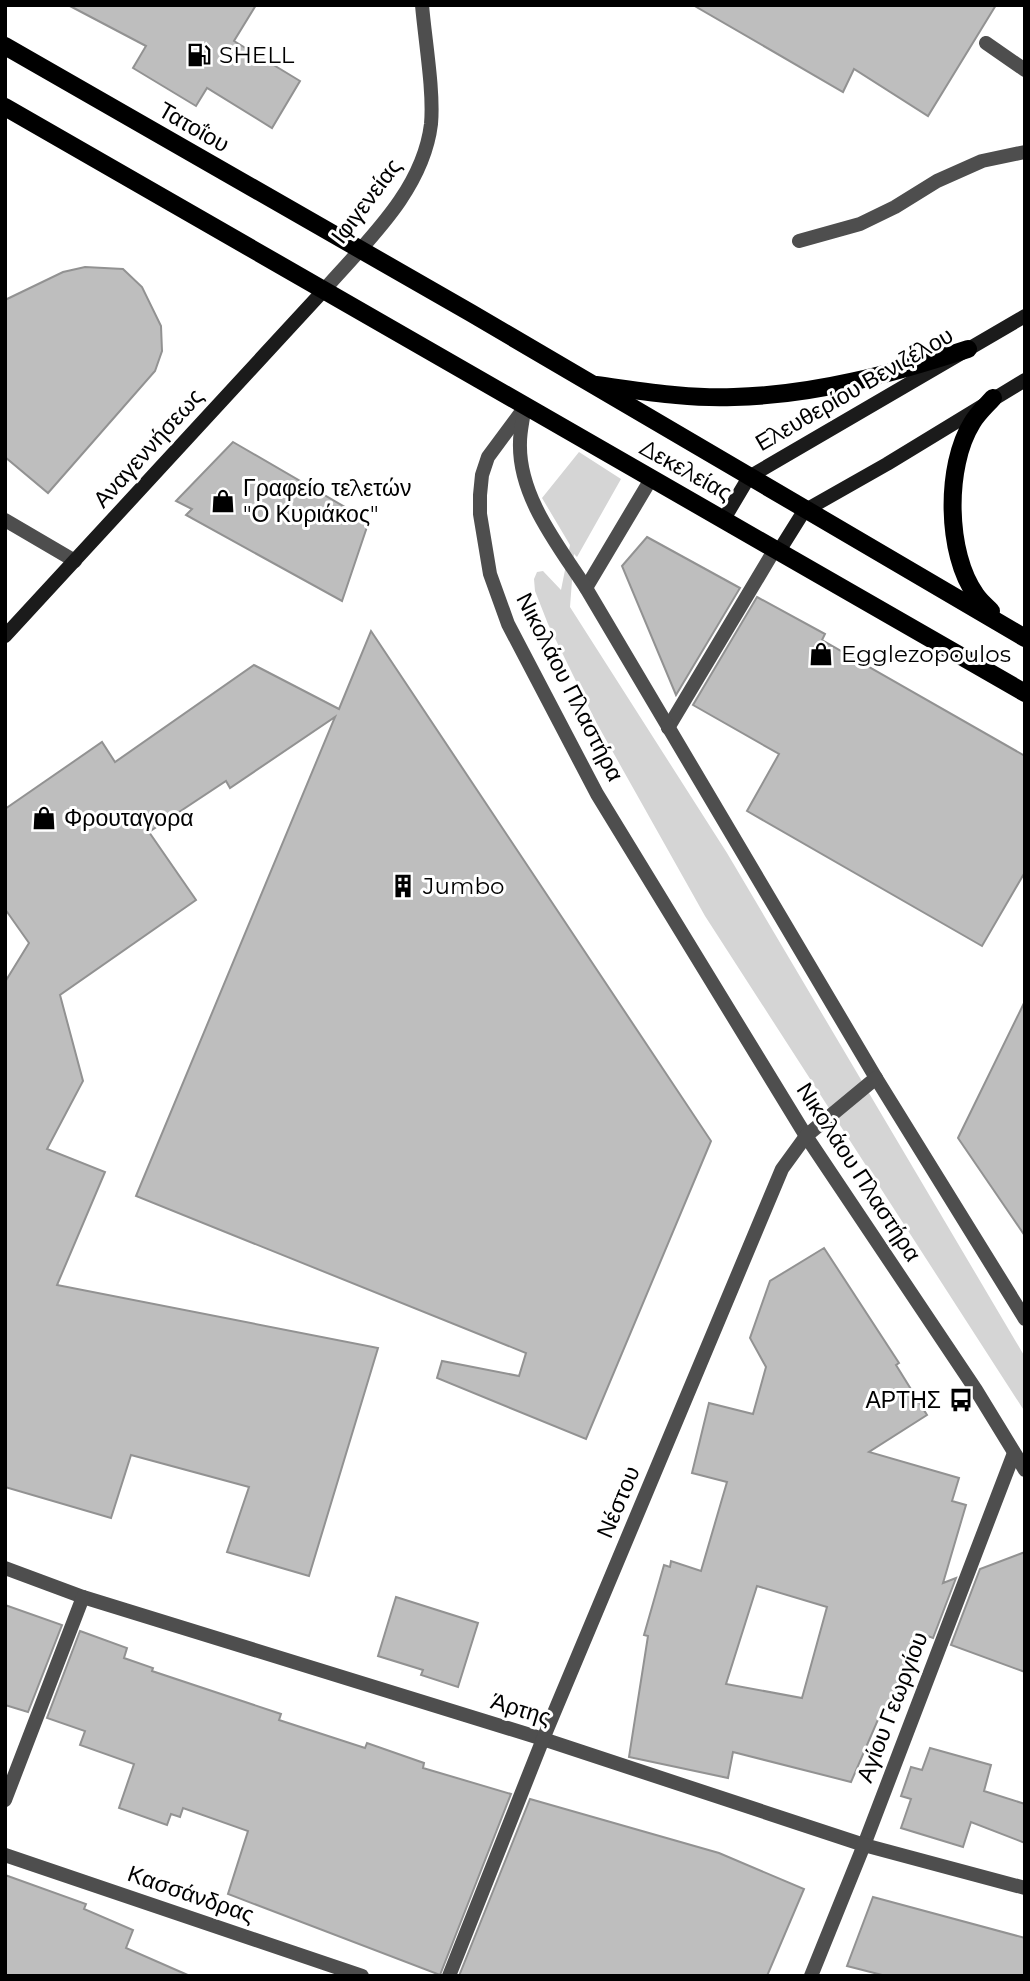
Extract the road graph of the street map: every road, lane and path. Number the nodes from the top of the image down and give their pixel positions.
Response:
1 (422, 5) edge
2 (986, 43) dead end
3 (5, 46) edge
4 (1025, 70) edge
5 (5, 107) edge
6 (1025, 152) edge
7 (799, 241) dead end
8 (359, 250) junction
9 (324, 290) junction
10 (1025, 316) edge
11 (968, 349) junction
12 (1025, 380) edge
13 (589, 384) junction
14 (993, 398) junction
15 (525, 407) junction
16 (749, 477) junction
17 (651, 479) junction
18 (804, 510) junction
19 (724, 519) junction
20 (5, 520) edge
21 (777, 550) junction
22 (75, 561) junction
23 (586, 588) junction
24 (1005, 626) junction
25 (5, 636) edge
26 (1025, 638) edge
27 (1025, 693) edge
28 (668, 727) junction
29 (876, 1078) junction
30 (806, 1136) junction
31 (1025, 1320) edge
32 (1014, 1452) junction
33 (1025, 1469) edge
34 (5, 1568) edge
35 (83, 1597) junction
36 (543, 1739) junction
37 (5, 1800) edge
38 (864, 1845) junction
39 (5, 1855) edge
40 (1025, 1888) edge
41 (362, 1976) edge
42 (449, 1976) edge
43 (811, 1976) edge

1 - 8 street, Ιφιγενείας
2 - 4 street
3 - 8 main road, Τατοΐου
5 - 9 main road
6 - 7 street
8 - 9 street, Ιφιγενείας
8 - 13 main road, Δεκελείας
9 - 15 main road, Δεκελείας
9 - 22 main road, Αναγεννήσεως
10 - 11 main road, Ελευθερίου Βενιζέλου
11 - 13 main road
11 - 16 main road, Ελευθερίου Βενιζέλου
12 - 14 main road
13 - 16 main road, Δεκελείας
14 - 18 main road
14 - 24 main road
15 - 17 main road, Δεκελείας
15 - 23 street
15 - 30 street, Νικολάου Πλαστήρα
16 - 18 main road, Δεκελείας
16 - 19 main road, Ελευθερίου Βενιζέλου
17 - 19 main road, Δεκελείας
17 - 23 street
18 - 21 main road
18 - 24 main road, Δεκελείας
19 - 21 main road, Δεκελείας
20 - 22 street
21 - 27 main road, Δεκελείας
21 - 28 street
22 - 25 main road, Αναγεννήσεως
23 - 28 street
24 - 26 main road, Δεκελείας
28 - 29 street
29 - 30 street, Νέστου
29 - 31 street
30 - 32 street, Νικολάου Πλαστήρα
30 - 36 street, Νέστου
32 - 33 street, Νικολάου Πλαστήρα
32 - 38 street, Αγίου Γεωργίου
34 - 35 street, Άρτης
35 - 36 street, Άρτης
35 - 37 street
36 - 38 street, Άρτης
36 - 42 street, Νέστου
38 - 40 street, Άρτης
38 - 43 street, Αγίου Γεωργίου
39 - 41 street, Κασσάνδρας

